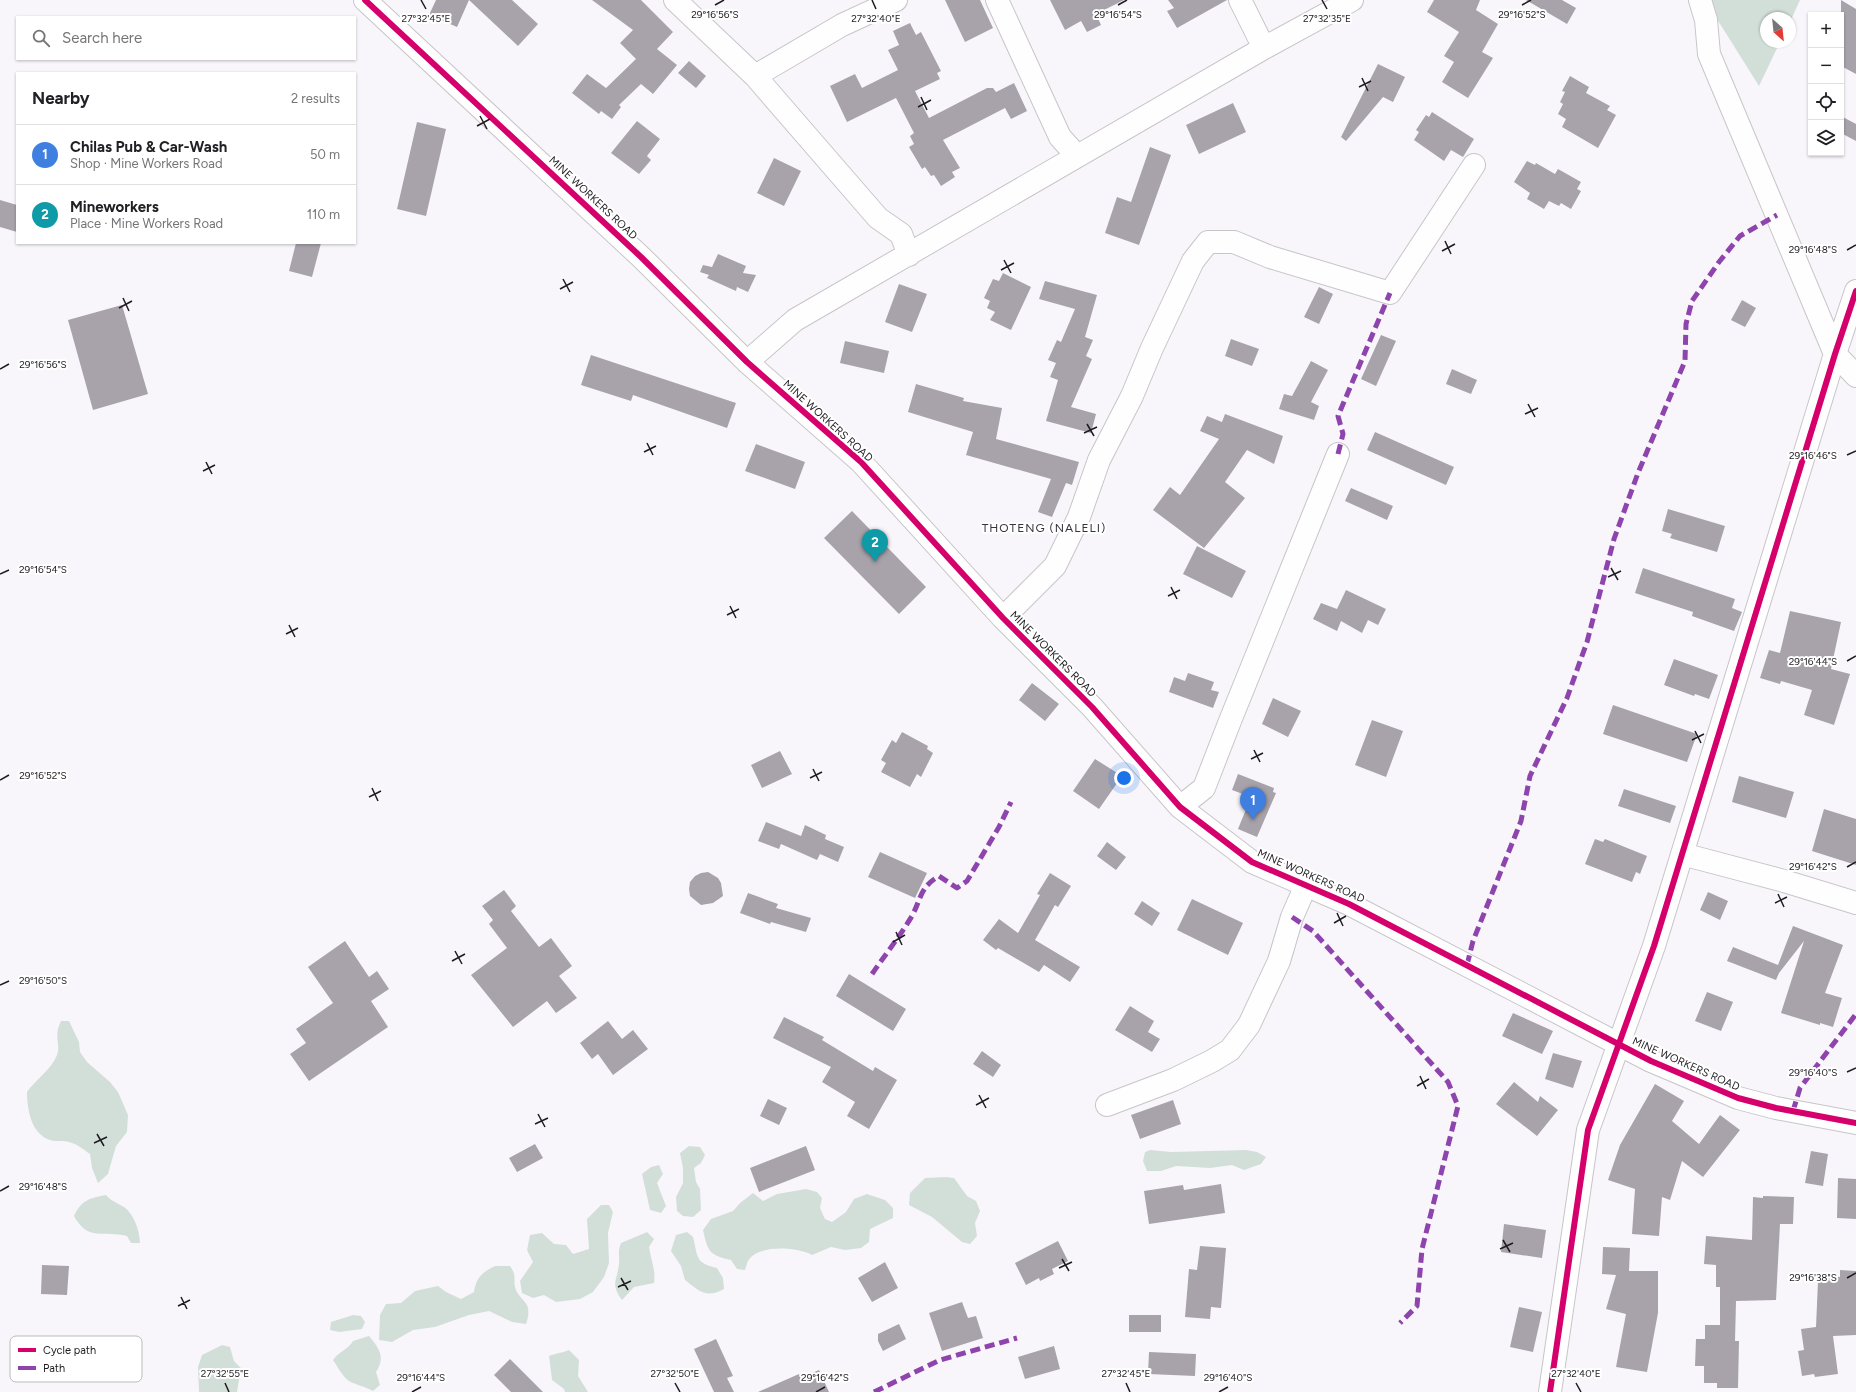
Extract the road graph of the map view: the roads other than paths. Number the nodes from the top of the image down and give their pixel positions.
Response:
1 (365, 0) edge
2 (675, 0) edge
3 (896, 0) edge
4 (997, 0) edge
5 (1240, 0) edge
6 (1352, 0) edge
7 (1700, 0) edge
8 (1264, 48) junction
9 (755, 76) junction
10 (1077, 156) junction
11 (1474, 165) dead end
12 (909, 255) junction
13 (1856, 291) edge
14 (1835, 354) junction
15 (747, 362) junction
16 (1856, 376) edge
17 (1338, 454) dead end
18 (1002, 618) junction
19 (1180, 807) junction
20 (1682, 854) junction
21 (1306, 885) junction
22 (1856, 903) edge
23 (1620, 1045) junction
24 (1107, 1104) dead end
25 (1856, 1123) edge
26 (1550, 1392) edge

1 - 15 street, MINE WORKERS ROAD
2 - 9 street
3 - 9 street
4 - 10 street
5 - 8 street
6 - 8 street
7 - 14 street
8 - 10 street
9 - 12 street
10 - 12 street
11 - 18 street
12 - 15 street
13 - 14 street
14 - 16 street
14 - 20 street
15 - 18 street, MINE WORKERS ROAD
17 - 19 street
18 - 19 street, MINE WORKERS ROAD
19 - 21 street, MINE WORKERS ROAD
20 - 22 street
20 - 23 street
21 - 23 street, MINE WORKERS ROAD
21 - 24 street
23 - 25 street, MINE WORKERS ROAD
23 - 26 street

